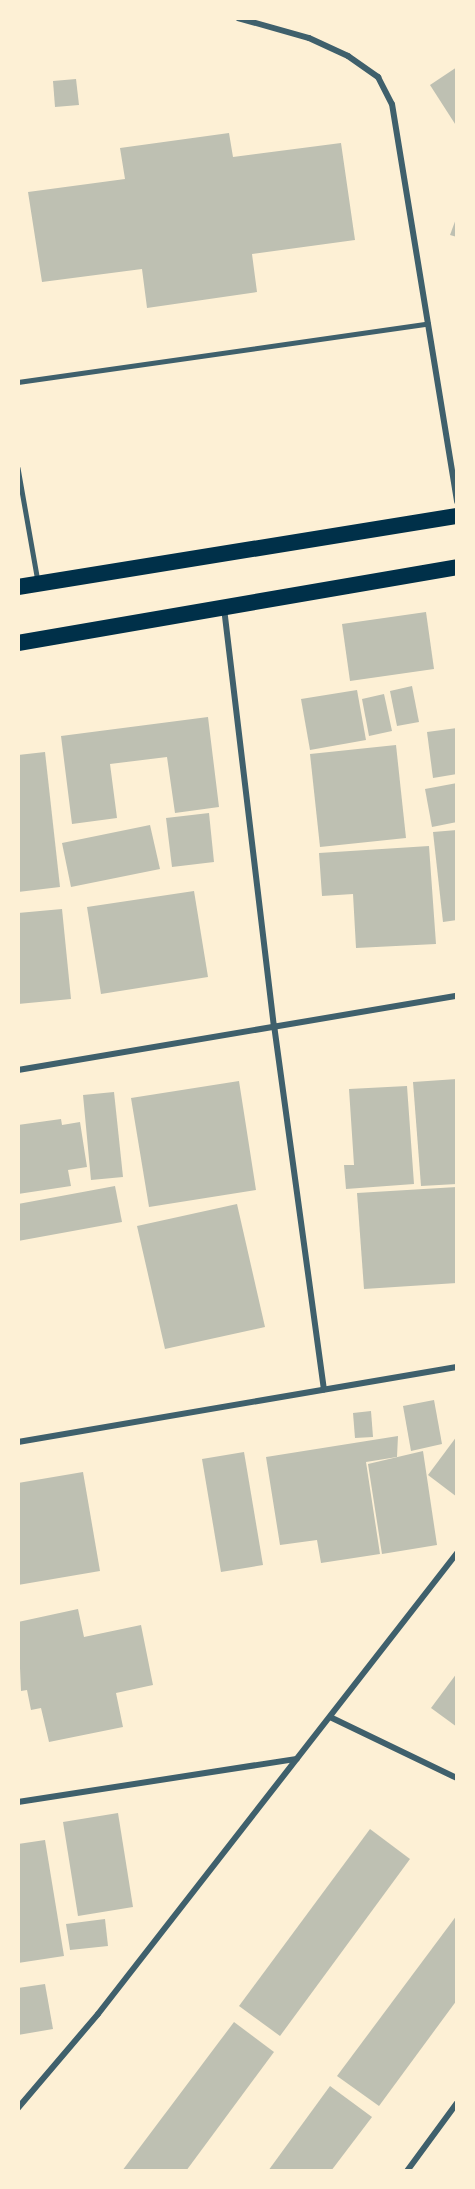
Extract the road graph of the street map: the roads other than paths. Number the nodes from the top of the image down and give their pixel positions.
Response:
1 (238, 18) edge
2 (428, 324) junction
3 (18, 382) edge
4 (18, 468) edge
5 (457, 502) edge
6 (457, 516) edge
7 (457, 567) edge
8 (39, 584) junction
9 (18, 587) edge
10 (224, 606) junction
11 (18, 643) edge
12 (457, 996) edge
13 (274, 1025) junction
14 (18, 1070) edge
15 (457, 1367) edge
16 (324, 1390) junction
17 (18, 1442) edge
18 (457, 1553) edge
19 (330, 1717) junction
20 (297, 1759) junction
21 (457, 1778) edge
22 (18, 1802) edge
23 (457, 2103) edge
24 (18, 2108) edge
25 (407, 2171) edge

1 - 2 street
2 - 3 lane
2 - 5 street
4 - 8 lane
6 - 8 highway
7 - 10 highway
8 - 9 highway
10 - 11 highway
10 - 13 street
12 - 13 street
13 - 14 street
13 - 16 street
15 - 16 street
16 - 17 street
18 - 19 street
19 - 20 street
19 - 21 street
20 - 22 street
20 - 24 street
23 - 25 street

